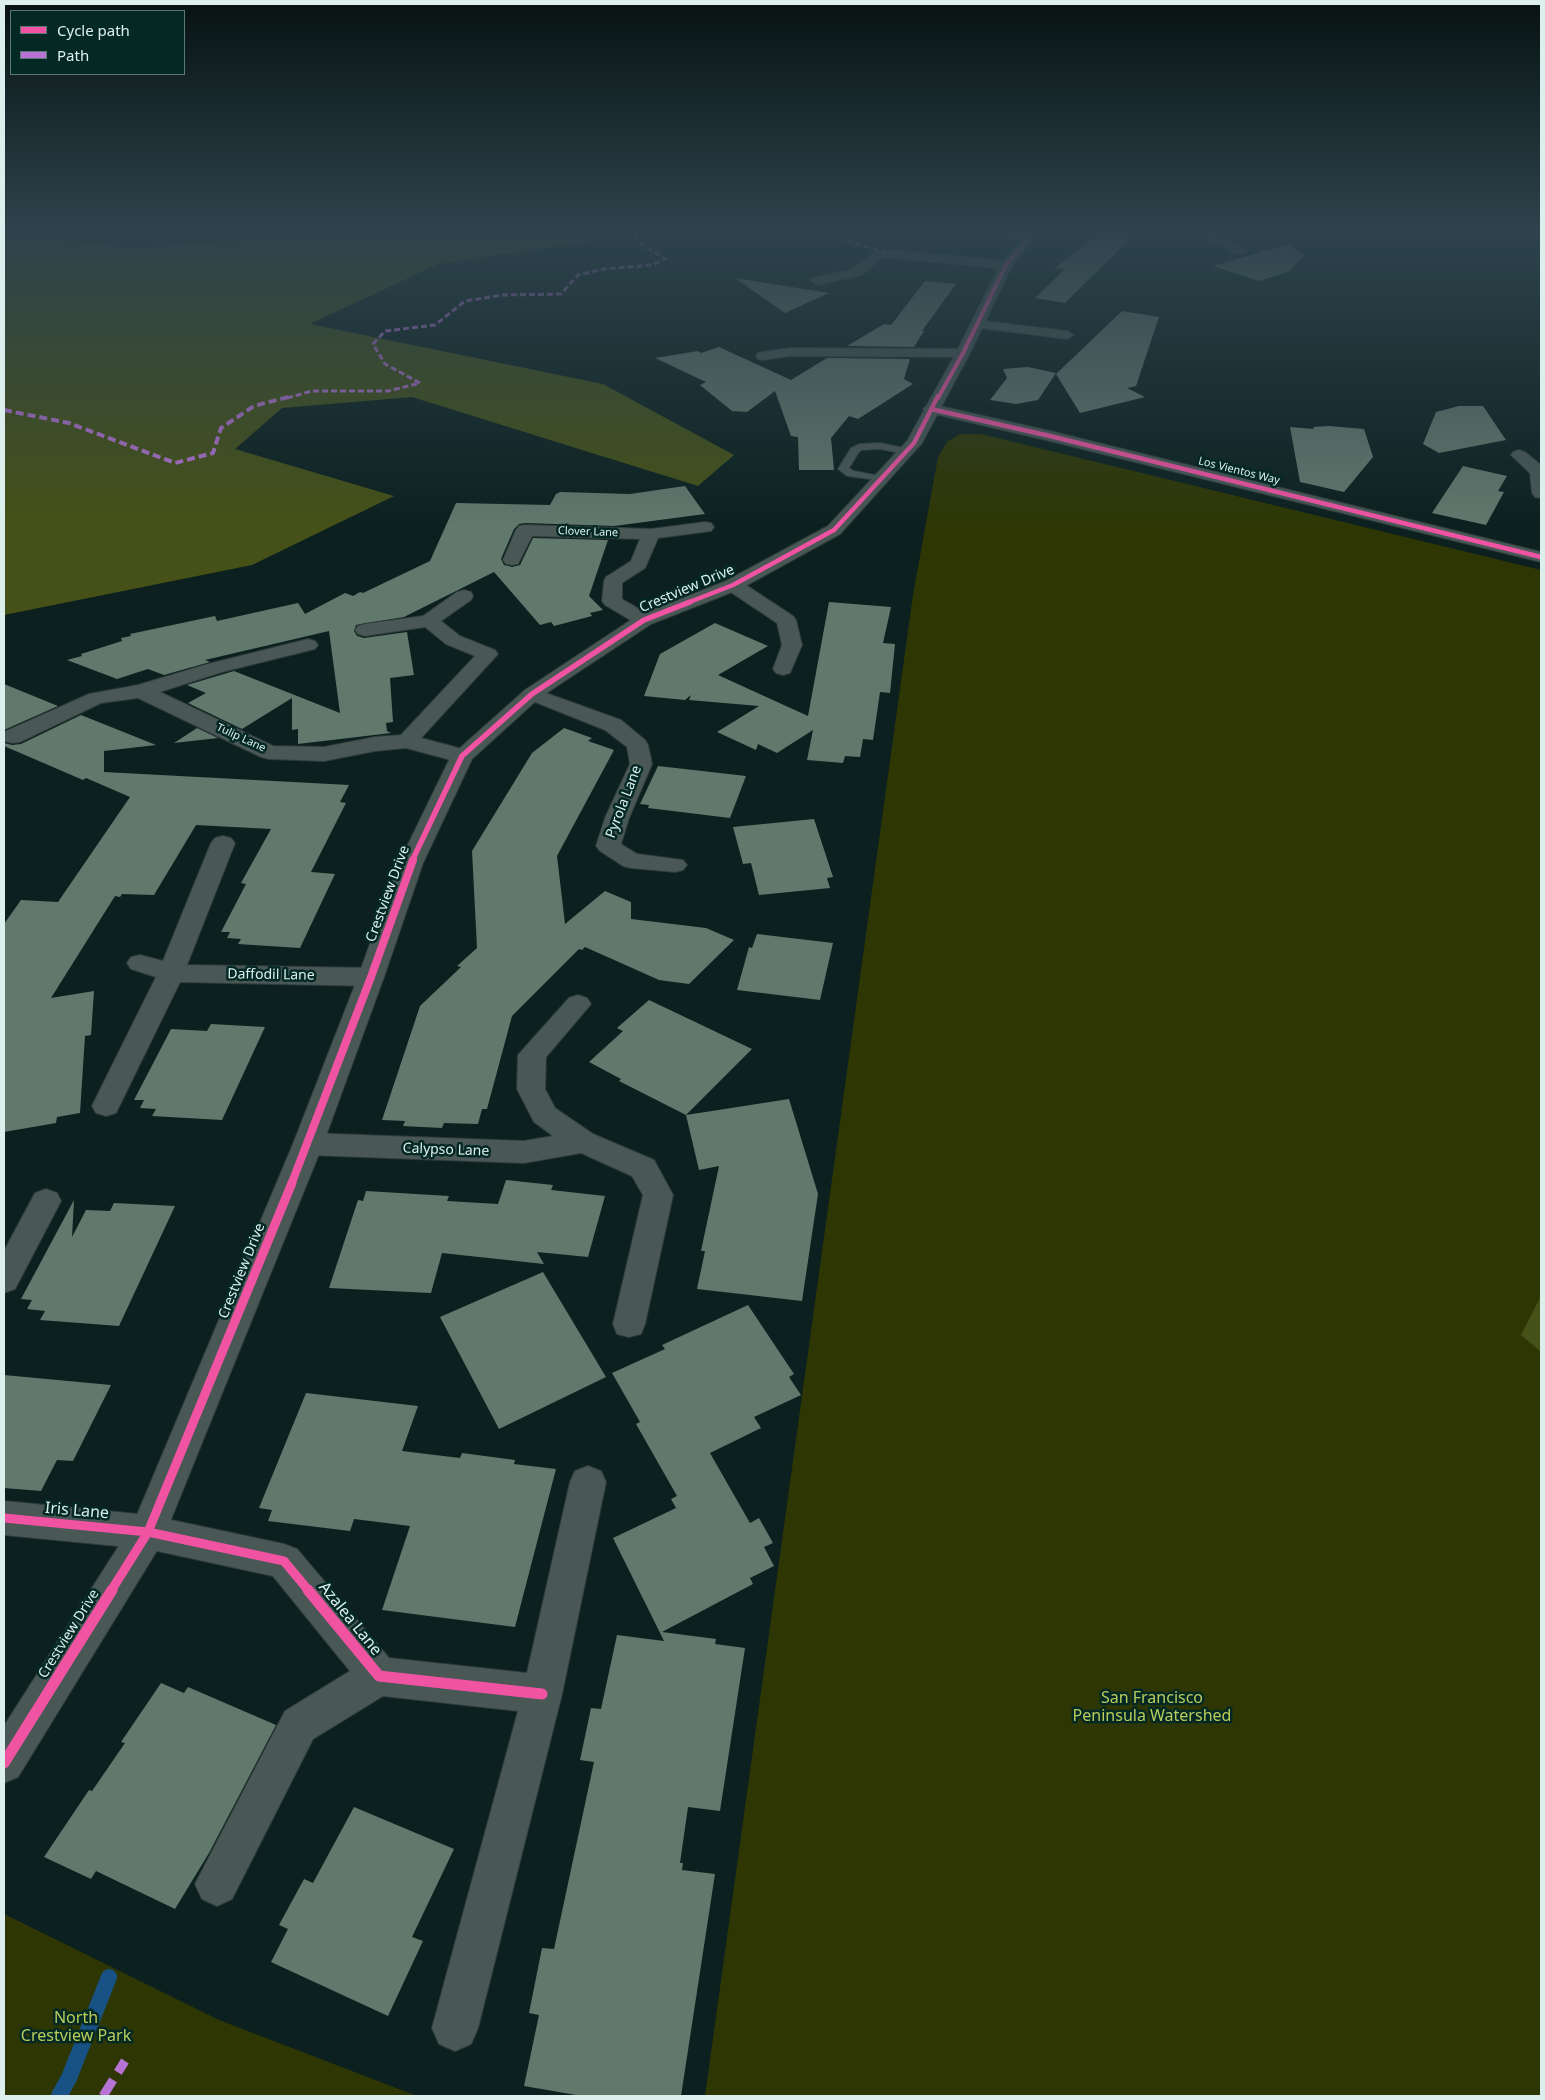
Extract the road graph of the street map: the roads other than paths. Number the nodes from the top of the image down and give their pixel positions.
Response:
1 (974, 331) edge
2 (1034, 331) edge
3 (1067, 335) dead end
4 (964, 353) junction
5 (763, 356) dead end
6 (931, 408) junction
7 (906, 451) junction
8 (1519, 455) dead end
9 (881, 479) junction
10 (1541, 493) edge
11 (531, 512) dead end
12 (705, 527) dead end
13 (525, 530) junction
14 (651, 534) junction
15 (1541, 557) edge
16 (512, 560) dead end
17 (733, 585) junction
18 (464, 596) dead end
19 (644, 620) junction
20 (428, 622) junction
21 (365, 630) dead end
22 (308, 645) dead end
23 (783, 669) dead end
24 (141, 691) junction
25 (532, 694) junction
26 (12, 737) dead end
27 (407, 740) junction
28 (462, 756) junction
29 (223, 843) dead end
30 (675, 865) dead end
31 (140, 963) dead end
32 (171, 973) junction
33 (371, 977) junction
34 (578, 1004) dead end
35 (106, 1106) dead end
36 (584, 1142) junction
37 (308, 1144) junction
38 (46, 1201) dead end
39 (4, 1280) edge
40 (629, 1324) dead end
41 (588, 1482) dead end
42 (4, 1518) edge
43 (148, 1532) junction
44 (379, 1676) junction
45 (542, 1694) junction
46 (4, 1763) edge
47 (217, 1884) dead end
48 (455, 2028) dead end

1 - 4 street, Crestview Drive
2 - 3 street
4 - 5 street
4 - 6 street, Crestview Drive
6 - 7 street, Crestview Drive
6 - 15 street, Los Vientos Way
7 - 9 street, Crestview Drive
7 - 9 lane
8 - 10 street
9 - 17 street, Crestview Drive
11 - 13 street
12 - 14 street, Clover Lane
13 - 14 street, Clover Lane
13 - 16 street
14 - 19 street
17 - 19 street, Crestview Drive
17 - 23 street
18 - 20 street
19 - 25 street, Crestview Drive
20 - 21 street
20 - 27 street
22 - 24 street
24 - 26 street
24 - 27 street, Tulip Lane
25 - 28 street, Crestview Drive
25 - 30 street, Pyrola Lane
27 - 28 street, Tulip Lane
28 - 33 street, Crestview Drive
29 - 32 street
31 - 32 street, Daffodil Lane
32 - 33 street, Daffodil Lane
32 - 35 street
33 - 37 street, Crestview Drive
34 - 36 street
36 - 37 street, Calypso Lane
36 - 40 street
37 - 43 street, Crestview Drive
38 - 39 street
41 - 45 street
42 - 43 street, Iris Lane
43 - 44 street, Azalea Lane
43 - 46 street, Crestview Drive
44 - 45 street, Azalea Lane
44 - 47 street, Azalea Lane
45 - 48 street

